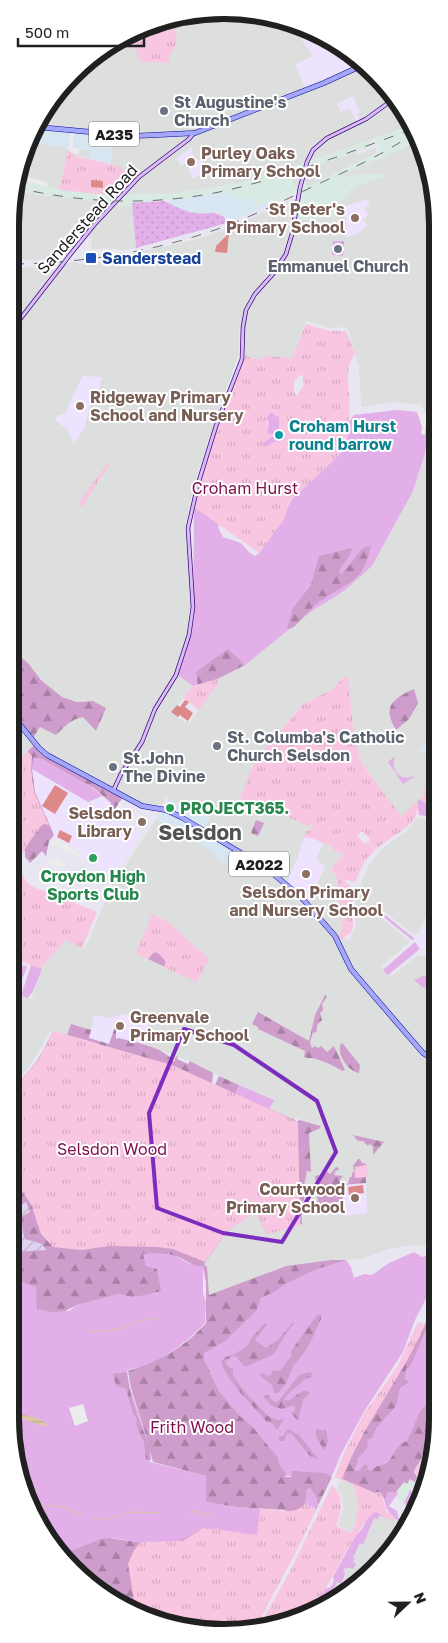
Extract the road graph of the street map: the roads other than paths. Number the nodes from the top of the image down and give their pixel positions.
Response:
1 (357, 68) edge
2 (389, 102) edge
3 (43, 128) edge
4 (191, 135) junction
5 (19, 321) edge
6 (19, 724) edge
7 (114, 789) junction
8 (429, 1056) edge

1 - 4 main road, A235
2 - 7 main road
3 - 4 main road, A235
4 - 5 main road, Sanderstead Road, bridge
6 - 7 main road, A2022
7 - 8 main road, A2022

